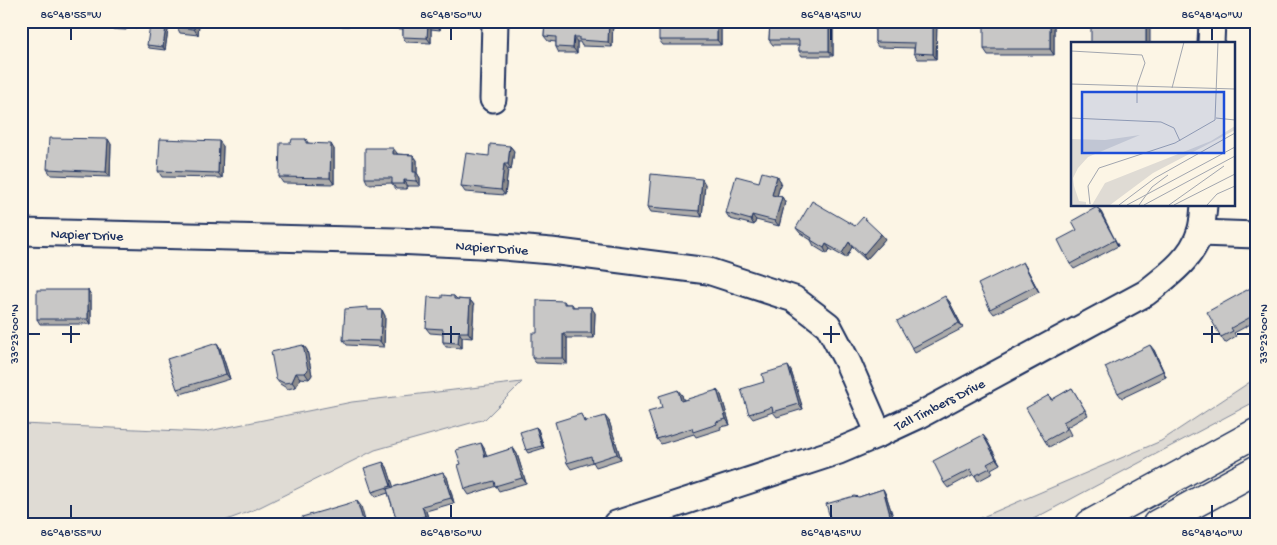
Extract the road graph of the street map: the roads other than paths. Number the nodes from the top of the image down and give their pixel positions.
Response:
1 (495, 21) edge
2 (1212, 21) edge
3 (1211, 42) edge
4 (493, 98) dead end
5 (1204, 206) edge
6 (21, 232) edge
7 (1200, 233) junction
8 (1256, 235) edge
9 (1256, 433) edge
10 (879, 434) junction
11 (1256, 470) edge
12 (616, 524) edge
13 (1090, 524) edge
14 (1157, 524) edge

1 - 4 street
2 - 3 street
5 - 7 street, Tall Timbers Drive
6 - 10 street, Napier Drive
7 - 8 street
7 - 10 street, Tall Timbers Drive
9 - 13 highway
10 - 12 street, Tall Timbers Drive
11 - 14 highway

